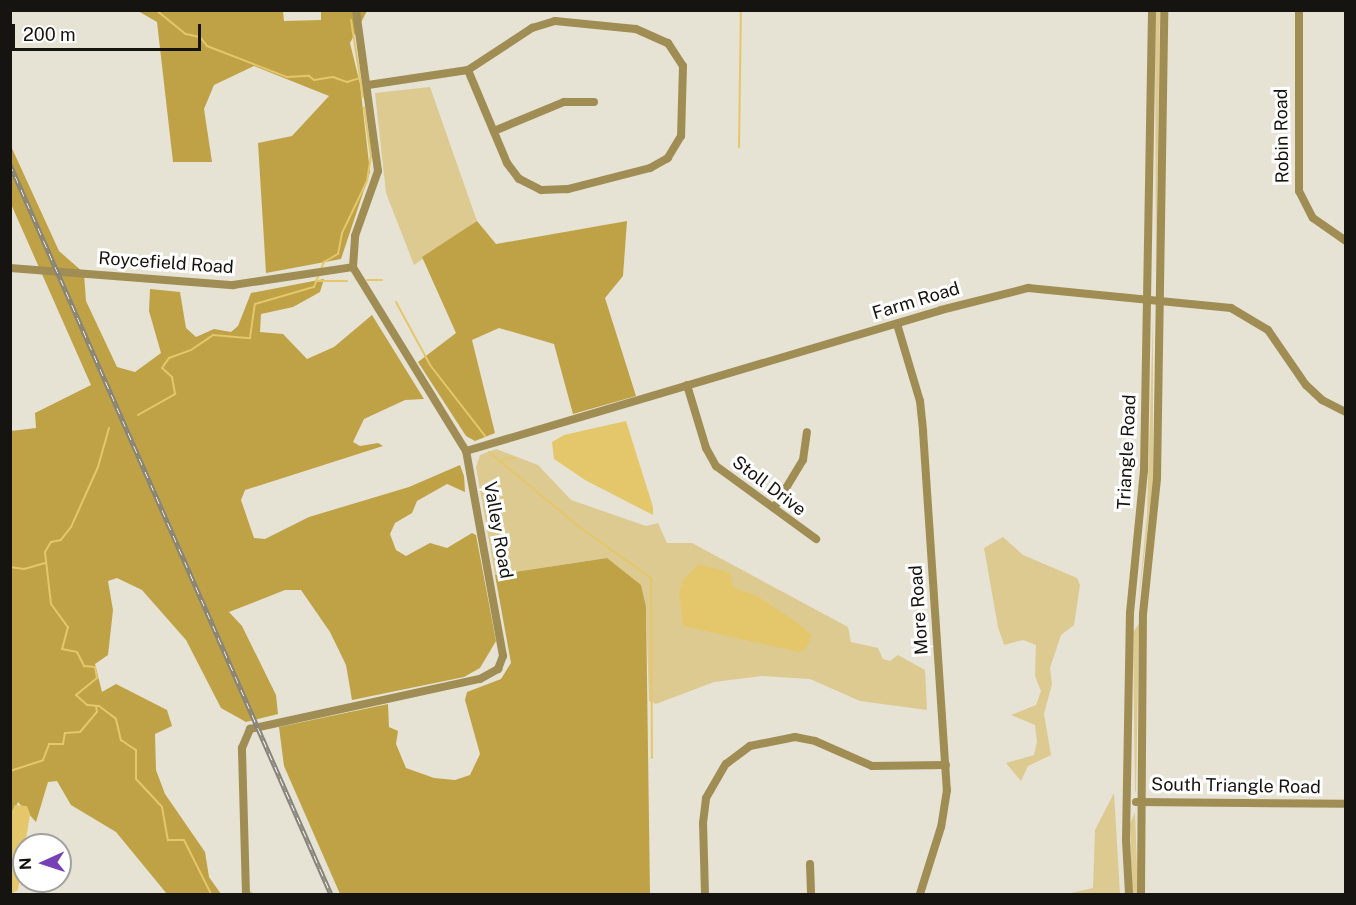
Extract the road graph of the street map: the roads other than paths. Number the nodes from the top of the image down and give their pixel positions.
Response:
1 (356, 10) edge
2 (1152, 10) edge
3 (1164, 10) edge
4 (1299, 10) edge
5 (468, 70) junction
6 (368, 85) junction
7 (594, 102) dead end
8 (494, 130) junction
9 (1346, 241) edge
10 (353, 267) junction
11 (10, 268) edge
12 (1148, 302) junction
13 (1161, 304) junction
14 (897, 324) junction
15 (687, 385) junction
16 (1346, 412) edge
17 (807, 432) dead end
18 (466, 451) junction
19 (774, 508) junction
20 (816, 539) dead end
21 (946, 765) junction
22 (1127, 801) junction
23 (1140, 802) junction
24 (1346, 804) edge
25 (810, 864) dead end
26 (246, 894) edge
27 (705, 894) edge
28 (811, 894) edge
29 (920, 894) edge
30 (1129, 894) edge
31 (1141, 894) edge

1 - 6 street
2 - 12 street, Triangle Road
3 - 13 street, Triangle Road
4 - 9 street, Robin Road
5 - 6 street
5 - 8 street
5 - 8 street
6 - 10 street
7 - 8 street
10 - 11 street, Roycefield Road
10 - 18 street, Valley Road
12 - 13 street, Farm Road
12 - 14 street, Farm Road
12 - 22 street, Triangle Road
13 - 16 street, Farm Road
13 - 23 street, Triangle Road
14 - 15 street, Farm Road
14 - 21 street, More Road
15 - 18 street, Farm Road
15 - 19 street, Stoll Drive
17 - 19 street
18 - 26 street, Valley Road
19 - 20 street, Stoll Drive
21 - 27 street
21 - 29 street, More Road
22 - 23 street, South Triangle Road
22 - 30 street, Triangle Road
23 - 24 street, South Triangle Road
23 - 31 street, Triangle Road
25 - 28 street

